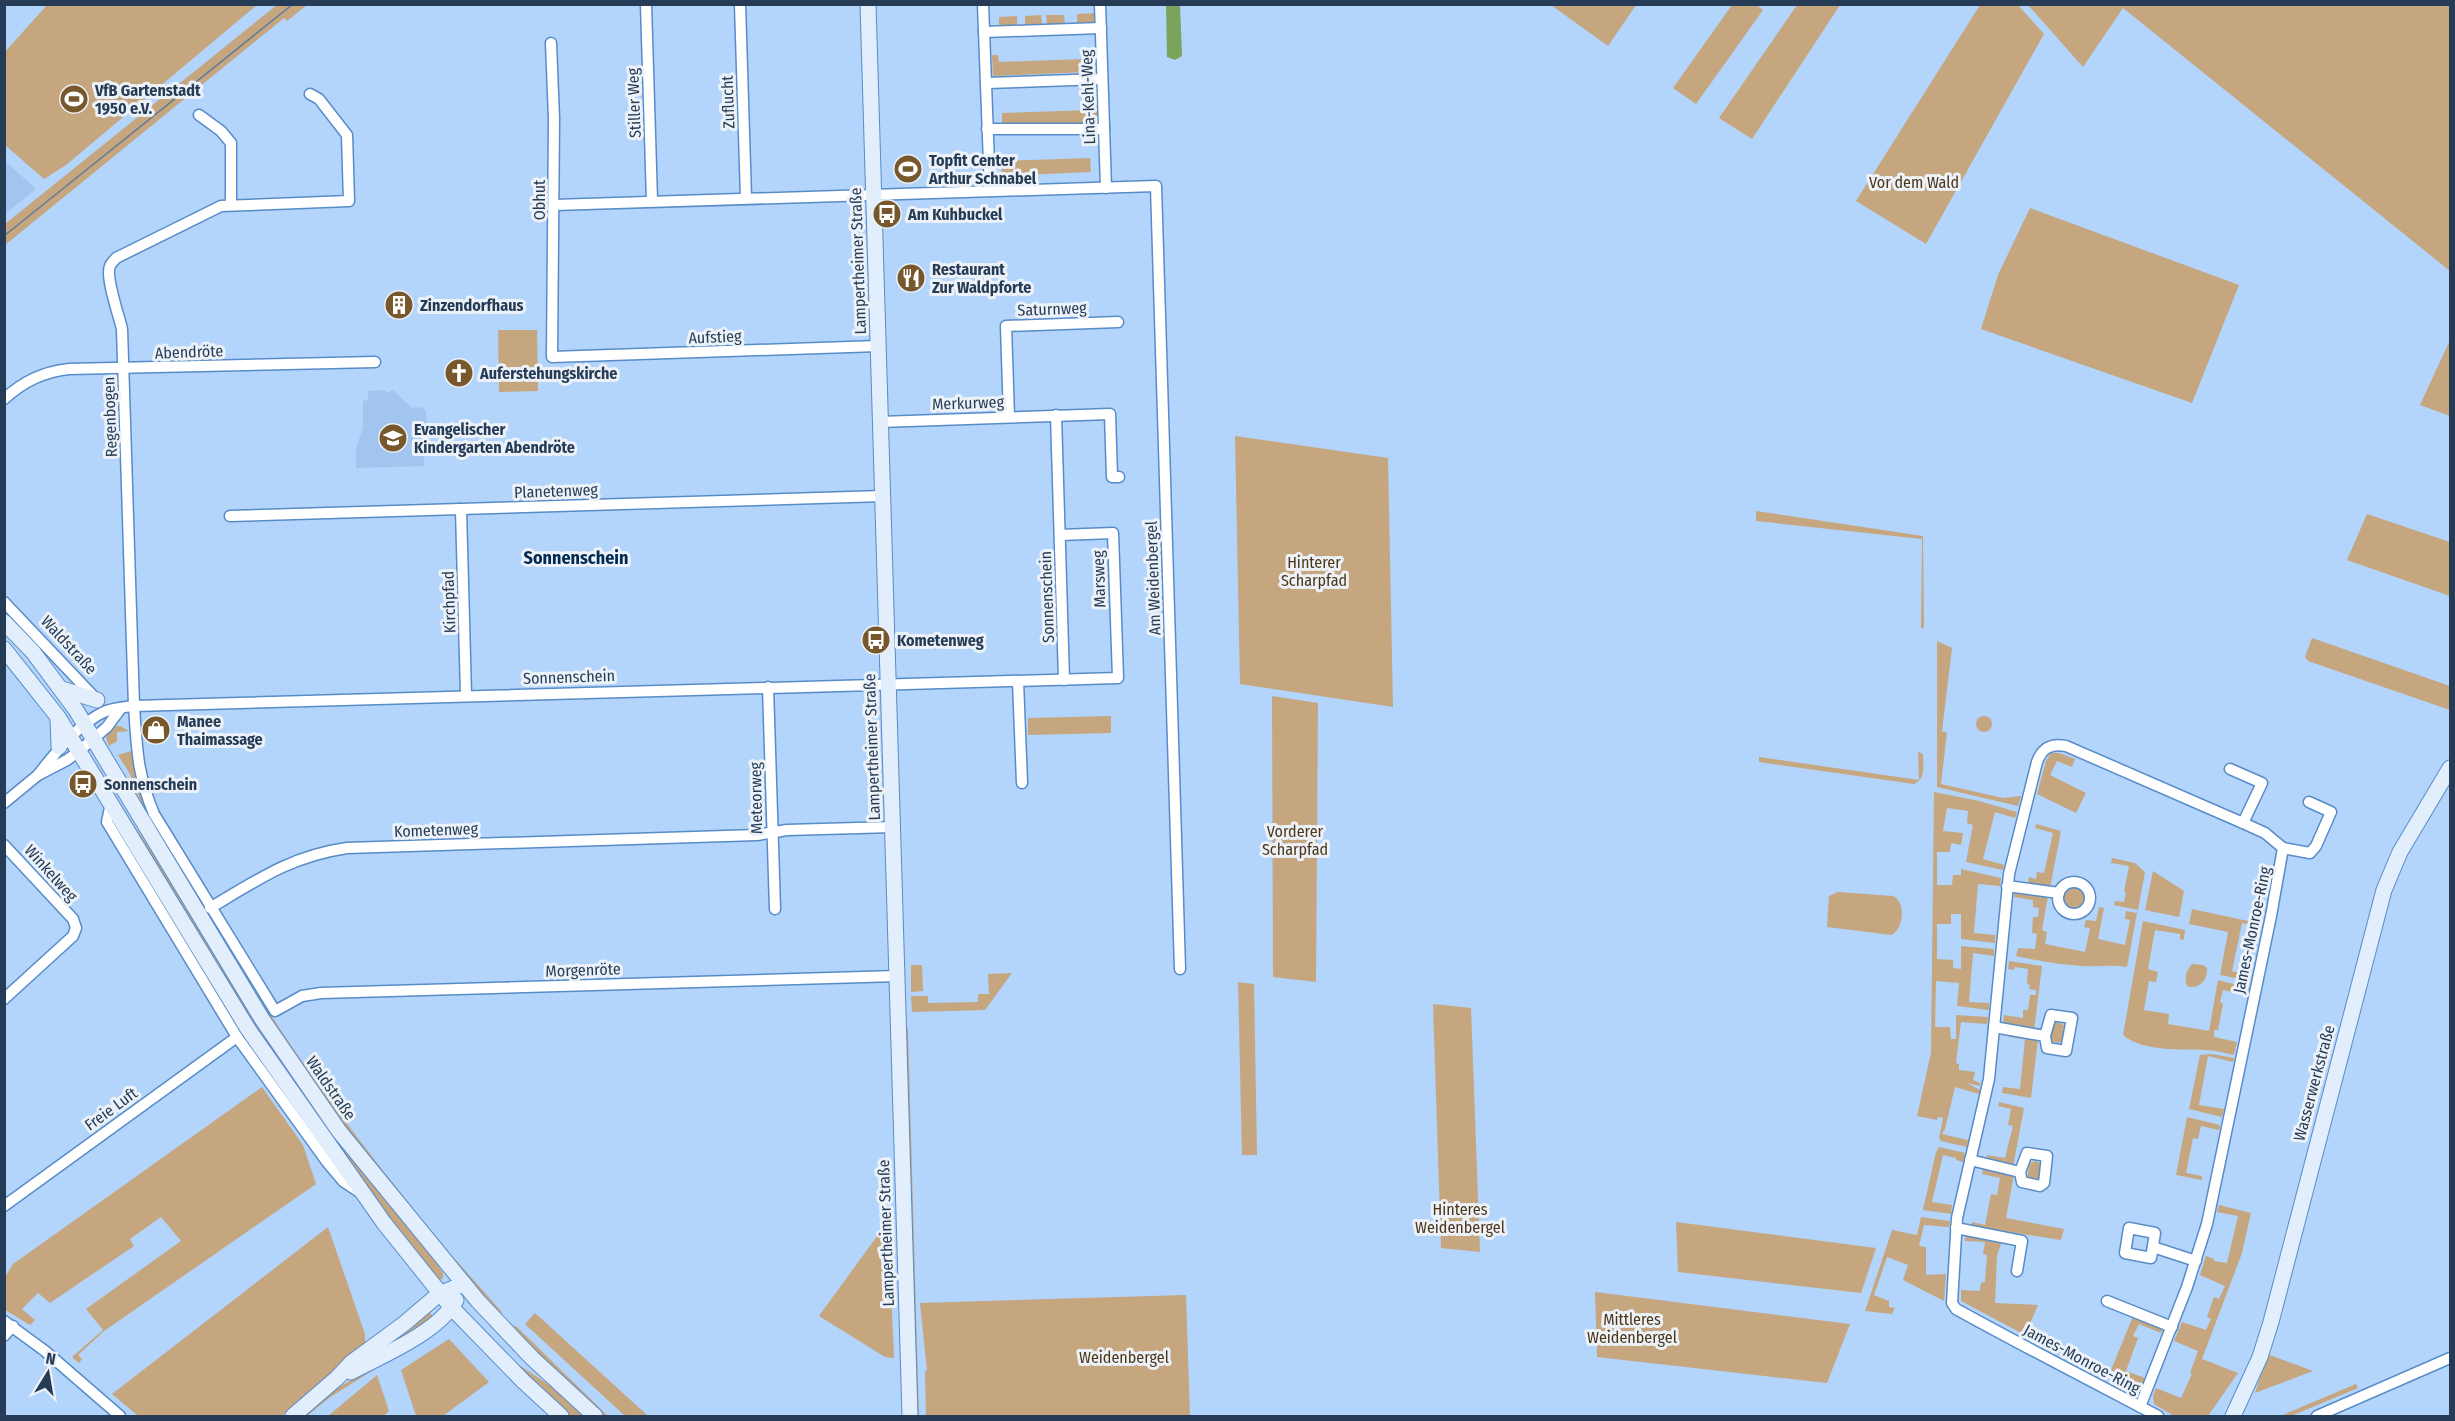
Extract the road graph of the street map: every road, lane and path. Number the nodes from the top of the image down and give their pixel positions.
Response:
1 (646, 4) edge
2 (740, 4) edge
3 (868, 4) edge
4 (983, 4) edge
5 (1100, 4) edge
6 (1101, 28) junction
7 (984, 32) junction
8 (551, 43) dead end
9 (1102, 79) junction
10 (987, 83) junction
11 (310, 94) dead end
12 (199, 115) dead end
13 (987, 129) junction
14 (1104, 129) junction
15 (1106, 188) junction
16 (990, 191) junction
17 (874, 194) junction
18 (746, 198) junction
19 (652, 201) junction
20 (231, 205) junction
21 (554, 205) junction
22 (1118, 322) dead end
23 (878, 346) junction
24 (552, 357) joint
25 (375, 362) dead end
26 (124, 368) junction
27 (6, 393) edge
28 (1056, 416) junction
29 (1010, 417) junction
30 (880, 422) junction
31 (1119, 477) dead end
32 (883, 496) junction
33 (461, 509) junction
34 (230, 516) dead end
35 (1060, 535) junction
36 (4, 602) edge
37 (4, 622) edge
38 (8, 656) edge
39 (1118, 678) joint
40 (1064, 680) junction
41 (1018, 681) junction
42 (888, 683) junction
43 (768, 687) junction
44 (62, 689) junction
45 (466, 695) junction
46 (97, 700) junction
47 (134, 706) junction
48 (121, 708) junction
49 (109, 710) junction
50 (90, 732) junction
51 (70, 745) junction
52 (2451, 768) edge
53 (2230, 769) dead end
54 (38, 775) junction
55 (1022, 783) dead end
56 (2309, 802) dead end
57 (4, 803) edge
58 (111, 803) junction
59 (2243, 823) junction
60 (892, 827) junction
61 (772, 832) junction
62 (4, 845) edge
63 (2283, 848) junction
64 (2007, 886) junction
65 (2059, 893) dead end
66 (210, 908) junction
67 (775, 909) dead end
68 (1180, 969) dead end
69 (897, 976) junction
70 (4, 999) edge
71 (1994, 1027) junction
72 (2045, 1036) dead end
73 (237, 1037) junction
74 (1970, 1160) junction
75 (2020, 1172) dead end
76 (363, 1194) junction
77 (4, 1206) edge
78 (1956, 1228) junction
79 (2153, 1247) dead end
80 (2196, 1262) junction
81 (2017, 1271) dead end
82 (464, 1284) junction
83 (439, 1294) junction
84 (2108, 1301) dead end
85 (452, 1308) junction
86 (9, 1324) edge
87 (2172, 1327) junction
88 (4, 1336) edge
89 (2451, 1358) edge
90 (337, 1378) junction
91 (2140, 1407) junction
92 (120, 1416) edge
93 (293, 1416) edge
94 (561, 1416) edge
95 (595, 1416) edge
96 (909, 1416) edge
97 (2158, 1416) edge
98 (2233, 1416) edge
99 (2317, 1416) edge

1 - 19 street, Stiller Weg
2 - 18 street, Zuflucht
3 - 17 main road, Lampertheimer Straße
4 - 7 street
5 - 6 street, Lina-Kehl-Weg
6 - 7 street
6 - 9 street, Lina-Kehl-Weg
7 - 10 street
8 - 21 street, Obhut
9 - 10 street
9 - 14 street, Lina-Kehl-Weg
10 - 13 street
11 - 20 street, Regenbogen
12 - 20 street
13 - 14 street
13 - 16 street
14 - 15 street, Lina-Kehl-Weg
15 - 16 street
15 - 68 street, Am Weidenbergel
16 - 17 street
17 - 18 street
17 - 23 main road, Lampertheimer Straße
18 - 19 street
19 - 21 street
20 - 26 street, Regenbogen
21 - 24 street, Obhut
22 - 29 street, Saturnweg
23 - 24 street, Aufstieg
23 - 30 main road, Lampertheimer Straße
25 - 26 street, Abendröte
26 - 27 street, Abendröte
26 - 47 street, Regenbogen
28 - 29 street, Merkurweg
28 - 31 street, Merkurweg
28 - 35 street, Sonnenschein
29 - 30 street, Merkurweg
30 - 32 main road, Lampertheimer Straße
32 - 33 street, Planetenweg
32 - 42 main road, Lampertheimer Straße
33 - 34 street, Planetenweg
33 - 45 street, Kirchpfad
35 - 39 street, Marsweg
35 - 40 street, Sonnenschein
36 - 46 street, Waldstraße
37 - 44 main road, Waldstraße
38 - 51 main road
39 - 40 street, Sonnenschein
40 - 41 street, Sonnenschein
41 - 42 street, Sonnenschein
41 - 55 street
42 - 43 street, Sonnenschein
42 - 60 main road, Lampertheimer Straße
43 - 45 street, Sonnenschein
43 - 61 street, Meteorweg
44 - 46 main road
44 - 50 main road, Waldstraße
45 - 47 street, Sonnenschein
46 - 49 street, Waldstraße
47 - 48 street, Sonnenschein
47 - 66 street
48 - 49 street, Sonnenschein
48 - 50 street
49 - 50 street, Sonnenschein
50 - 51 street
50 - 82 main road, Waldstraße
51 - 54 street
51 - 54 street
51 - 58 main road
52 - 98 main road, Wasserwerkstraße
53 - 59 street
54 - 57 street
56 - 63 street
58 - 73 street
58 - 76 main road
59 - 63 street, James-Monroe-Ring
59 - 64 street, James-Monroe-Ring
60 - 61 street, Kometenweg
60 - 69 main road, Lampertheimer Straße
61 - 66 street, Kometenweg
61 - 67 street, Meteorweg
62 - 70 street, Winkelweg
63 - 80 street, James-Monroe-Ring
64 - 65 street
64 - 71 street, James-Monroe-Ring
66 - 69 street, Morgenröte
69 - 96 main road, Lampertheimer Straße
71 - 72 street
71 - 74 street, James-Monroe-Ring
73 - 76 street
73 - 77 street, Freie Luft
74 - 75 street
74 - 78 street, James-Monroe-Ring
76 - 83 main road
78 - 81 street
78 - 91 street, James-Monroe-Ring
79 - 80 street
80 - 87 street, James-Monroe-Ring
82 - 83 main road
82 - 85 main road
82 - 95 main road, Waldstraße
83 - 85 main road
83 - 90 main road
84 - 87 street
85 - 90 main road
85 - 94 main road
86 - 88 street
86 - 92 street
87 - 91 street, James-Monroe-Ring
89 - 99 street
90 - 93 main road
91 - 97 street, James-Monroe-Ring

